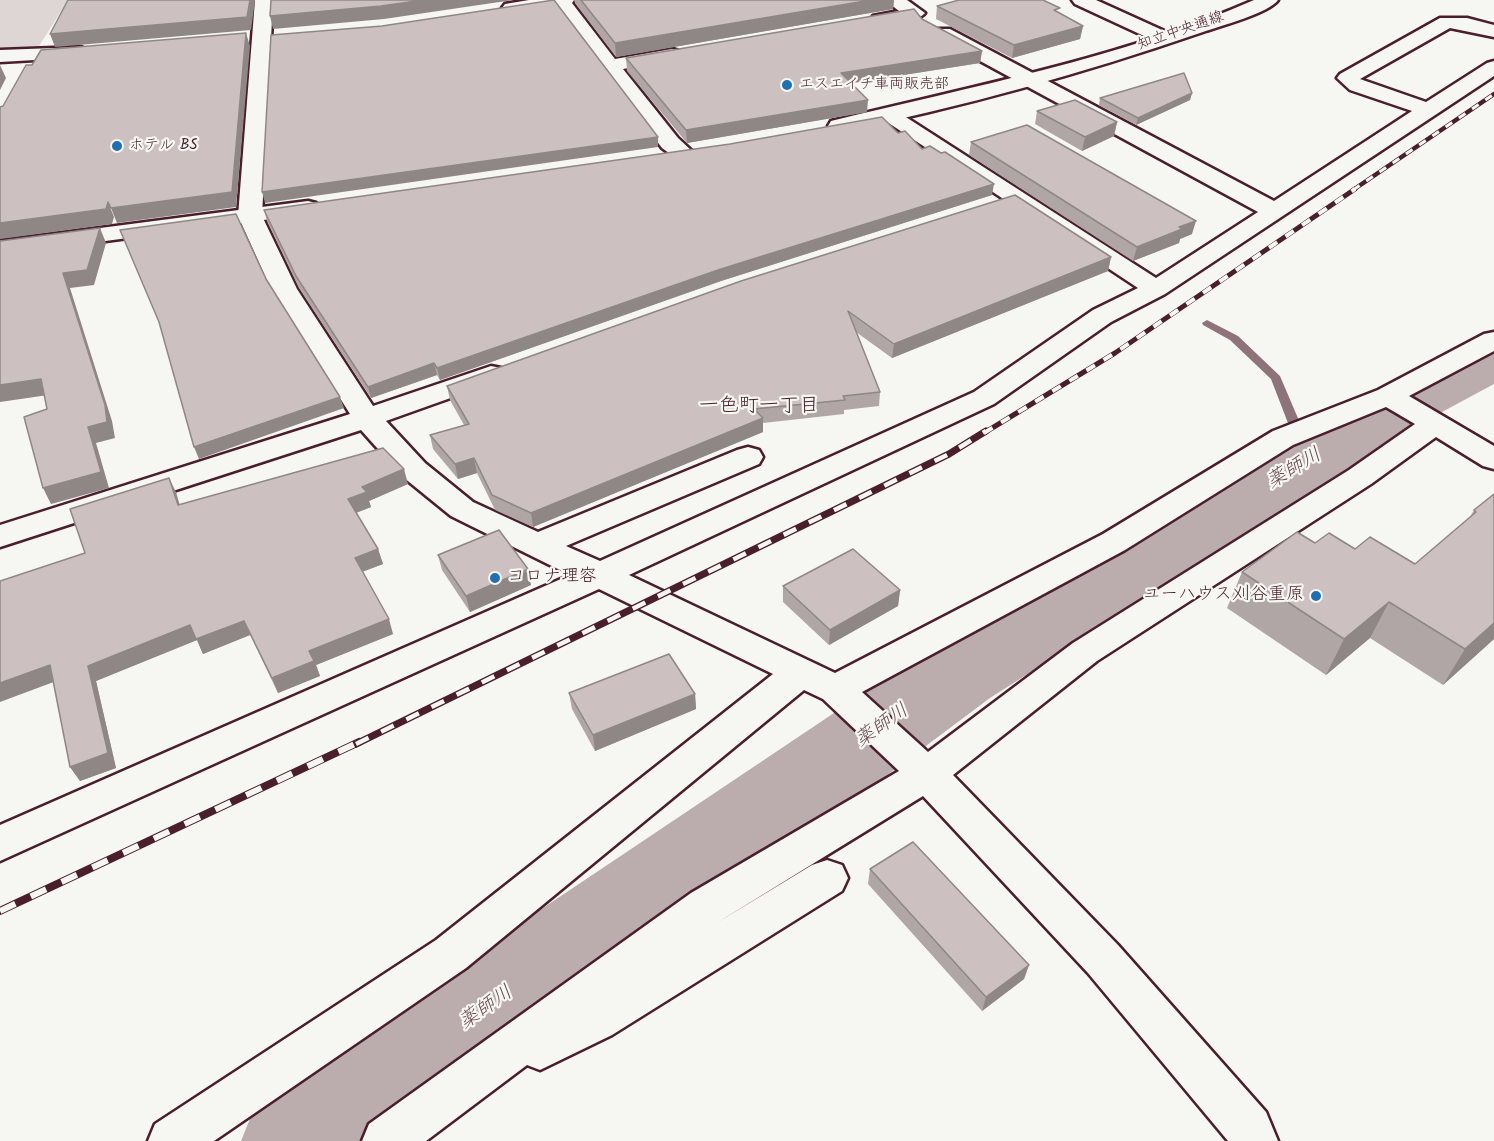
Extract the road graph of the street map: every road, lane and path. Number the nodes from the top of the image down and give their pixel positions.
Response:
1 (264, 0) edge
2 (560, 0) edge
3 (566, 0) edge
4 (894, 0) edge
5 (1081, 0) edge
6 (1269, 0) edge
7 (490, 11) edge
8 (857, 24) edge
9 (929, 25) edge
10 (1494, 31) edge
11 (285, 36) edge
12 (263, 38) junction
13 (1164, 38) junction
14 (240, 40) edge
15 (100, 51) edge
16 (693, 51) edge
17 (0, 56) edge
18 (30, 57) junction
19 (612, 65) junction
20 (1494, 67) edge
21 (20, 76) edge
22 (1030, 81) junction
23 (1428, 110) junction
24 (891, 116) junction
25 (815, 131) edge
26 (703, 148) edge
27 (681, 151) junction
28 (657, 155) edge
29 (1017, 197) junction
30 (332, 204) edge
31 (985, 207) edge
32 (1274, 211) junction
33 (250, 216) junction
34 (0, 248) edge
35 (1156, 289) junction
36 (1494, 340) edge
37 (511, 367) edge
38 (1390, 397) junction
39 (367, 418) junction
40 (1432, 424) junction
41 (748, 457) dead end
42 (1494, 459) edge
43 (0, 536) edge
44 (538, 545) junction
45 (598, 576) junction
46 (819, 680) junction
47 (927, 774) junction
48 (0, 844) edge
49 (827, 878) dead end
50 (461, 1088) junction
51 (172, 1141) edge
52 (386, 1141) edge
53 (1254, 1141) edge

1 - 12 street
2 - 3 street
2 - 7 street
2 - 19 street
4 - 8 street
5 - 13 street
6 - 13 street, 知立中央通線
9 - 22 street
10 - 23 street
11 - 12 street
12 - 14 street
12 - 33 street
13 - 22 street, 知立中央通線
15 - 18 street
16 - 19 street
17 - 18 street
18 - 21 street
19 - 27 street
20 - 23 street
22 - 24 street, 知立中央通線
22 - 32 street
23 - 32 street
24 - 25 street, 知立中央通線
24 - 29 street
26 - 27 street
27 - 28 street
29 - 31 street
29 - 35 street
30 - 33 street
32 - 35 street
33 - 34 street
33 - 39 street
35 - 45 street
36 - 38 street
37 - 39 street
38 - 40 street
38 - 46 street
39 - 43 street
39 - 44 street
40 - 42 street
40 - 47 street
41 - 44 street
44 - 45 street
45 - 46 street
45 - 48 street
46 - 47 street
46 - 51 street
47 - 50 street
47 - 53 street
49 - 50 street
50 - 52 street

